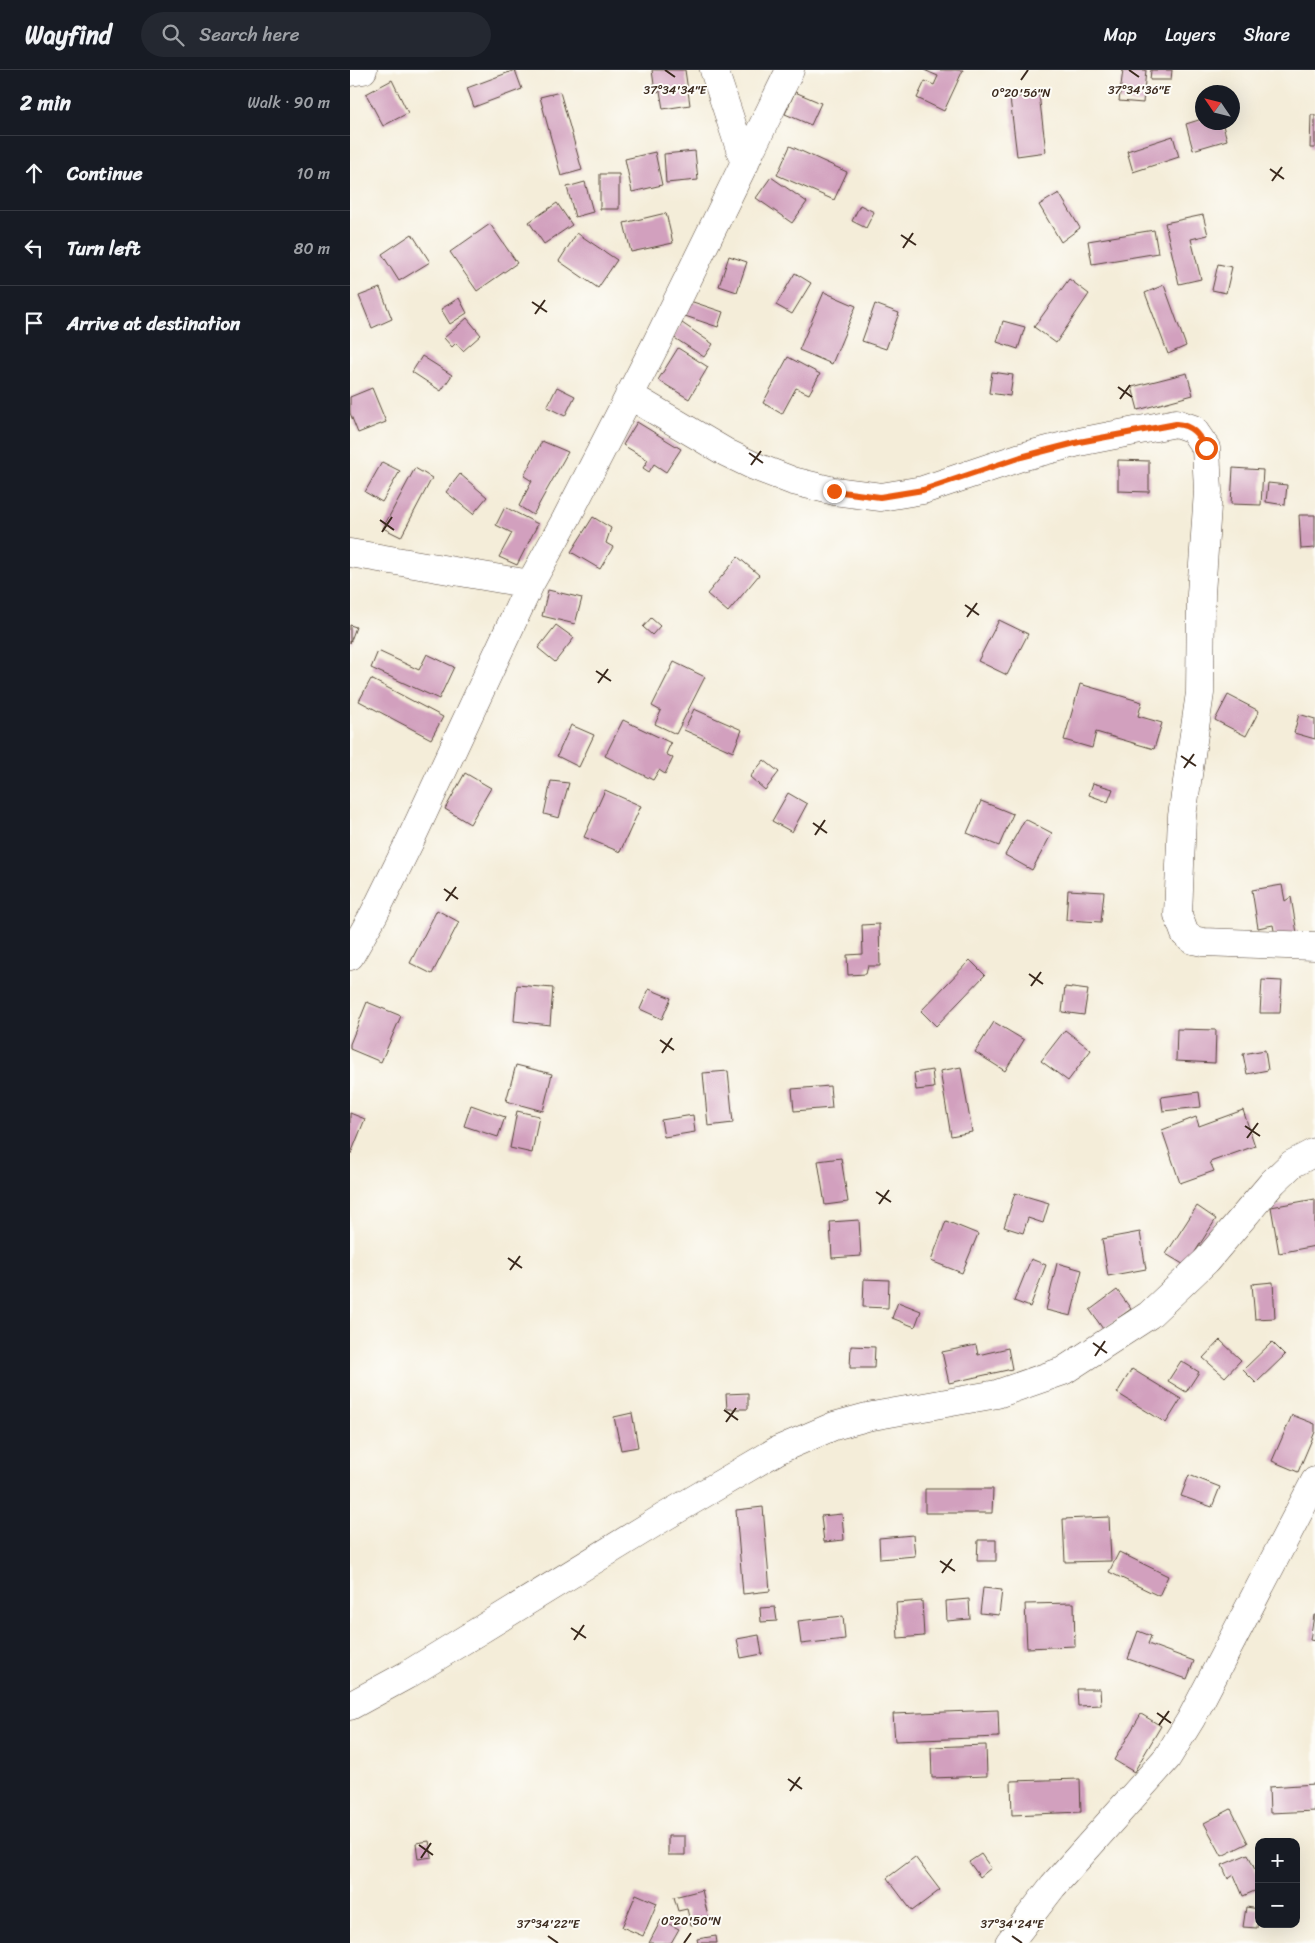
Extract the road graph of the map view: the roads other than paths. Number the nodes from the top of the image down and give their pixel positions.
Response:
1 (363, 70) edge
2 (714, 70) edge
3 (790, 70) edge
4 (350, 72) edge
5 (745, 164) junction
6 (629, 395) junction
7 (350, 553) edge
8 (530, 584) junction
9 (1315, 946) edge
10 (350, 956) edge
11 (1315, 1152) edge
12 (1315, 1481) edge
13 (350, 1706) edge
14 (1009, 1943) edge

1 - 4 street
2 - 5 street
3 - 5 street
5 - 6 street
6 - 8 street
6 - 9 street
7 - 8 street
8 - 10 street
11 - 13 street
12 - 14 street

